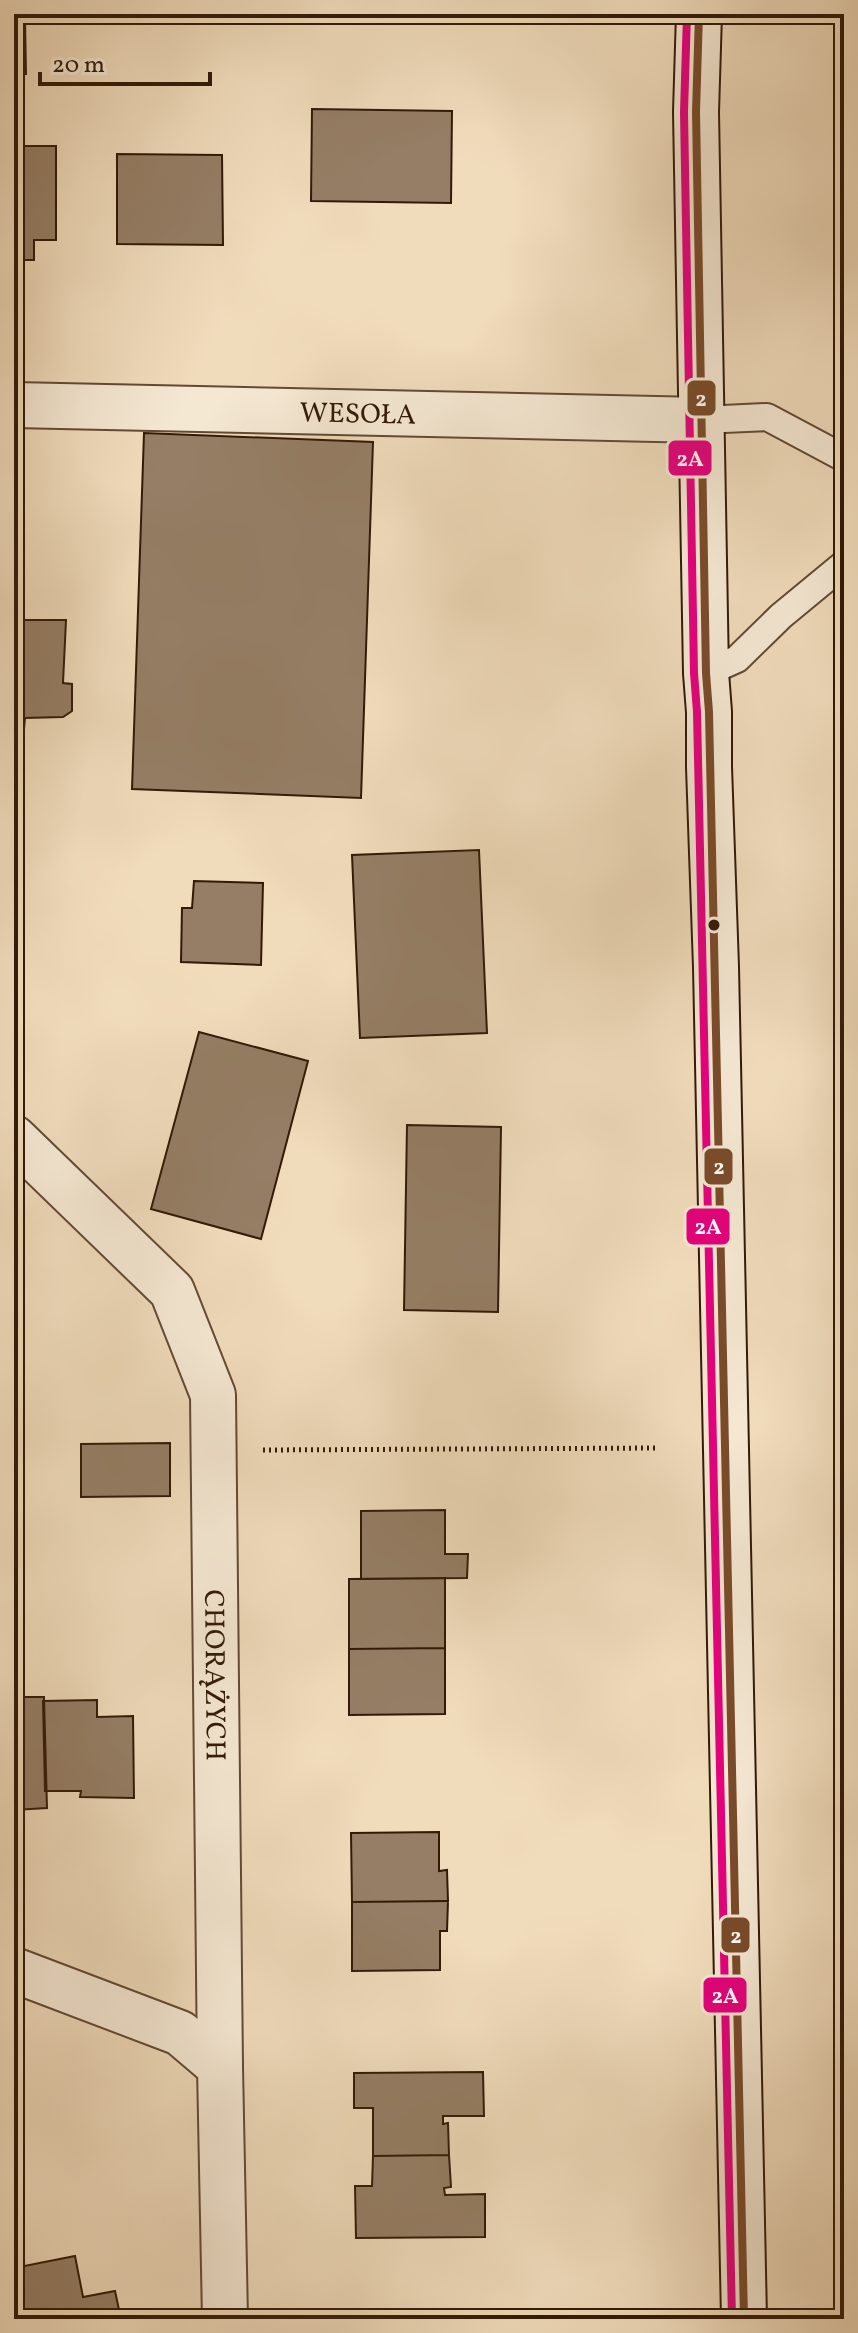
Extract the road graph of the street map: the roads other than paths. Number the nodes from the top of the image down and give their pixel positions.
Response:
1 (699, 14) edge
2 (14, 405) edge
3 (702, 420) junction
4 (844, 458) edge
5 (844, 564) edge
6 (706, 673) junction
7 (14, 1138) edge
8 (14, 1970) edge
9 (220, 2067) junction
10 (225, 2319) edge
11 (744, 2319) edge

1 - 3 main road
2 - 3 main road, WESOŁA
3 - 4 lane
3 - 6 main road
5 - 6 lane
6 - 11 main road
7 - 9 main road, CHORĄŻYCH
8 - 9 main road
9 - 10 main road, CHORĄŻYCH

